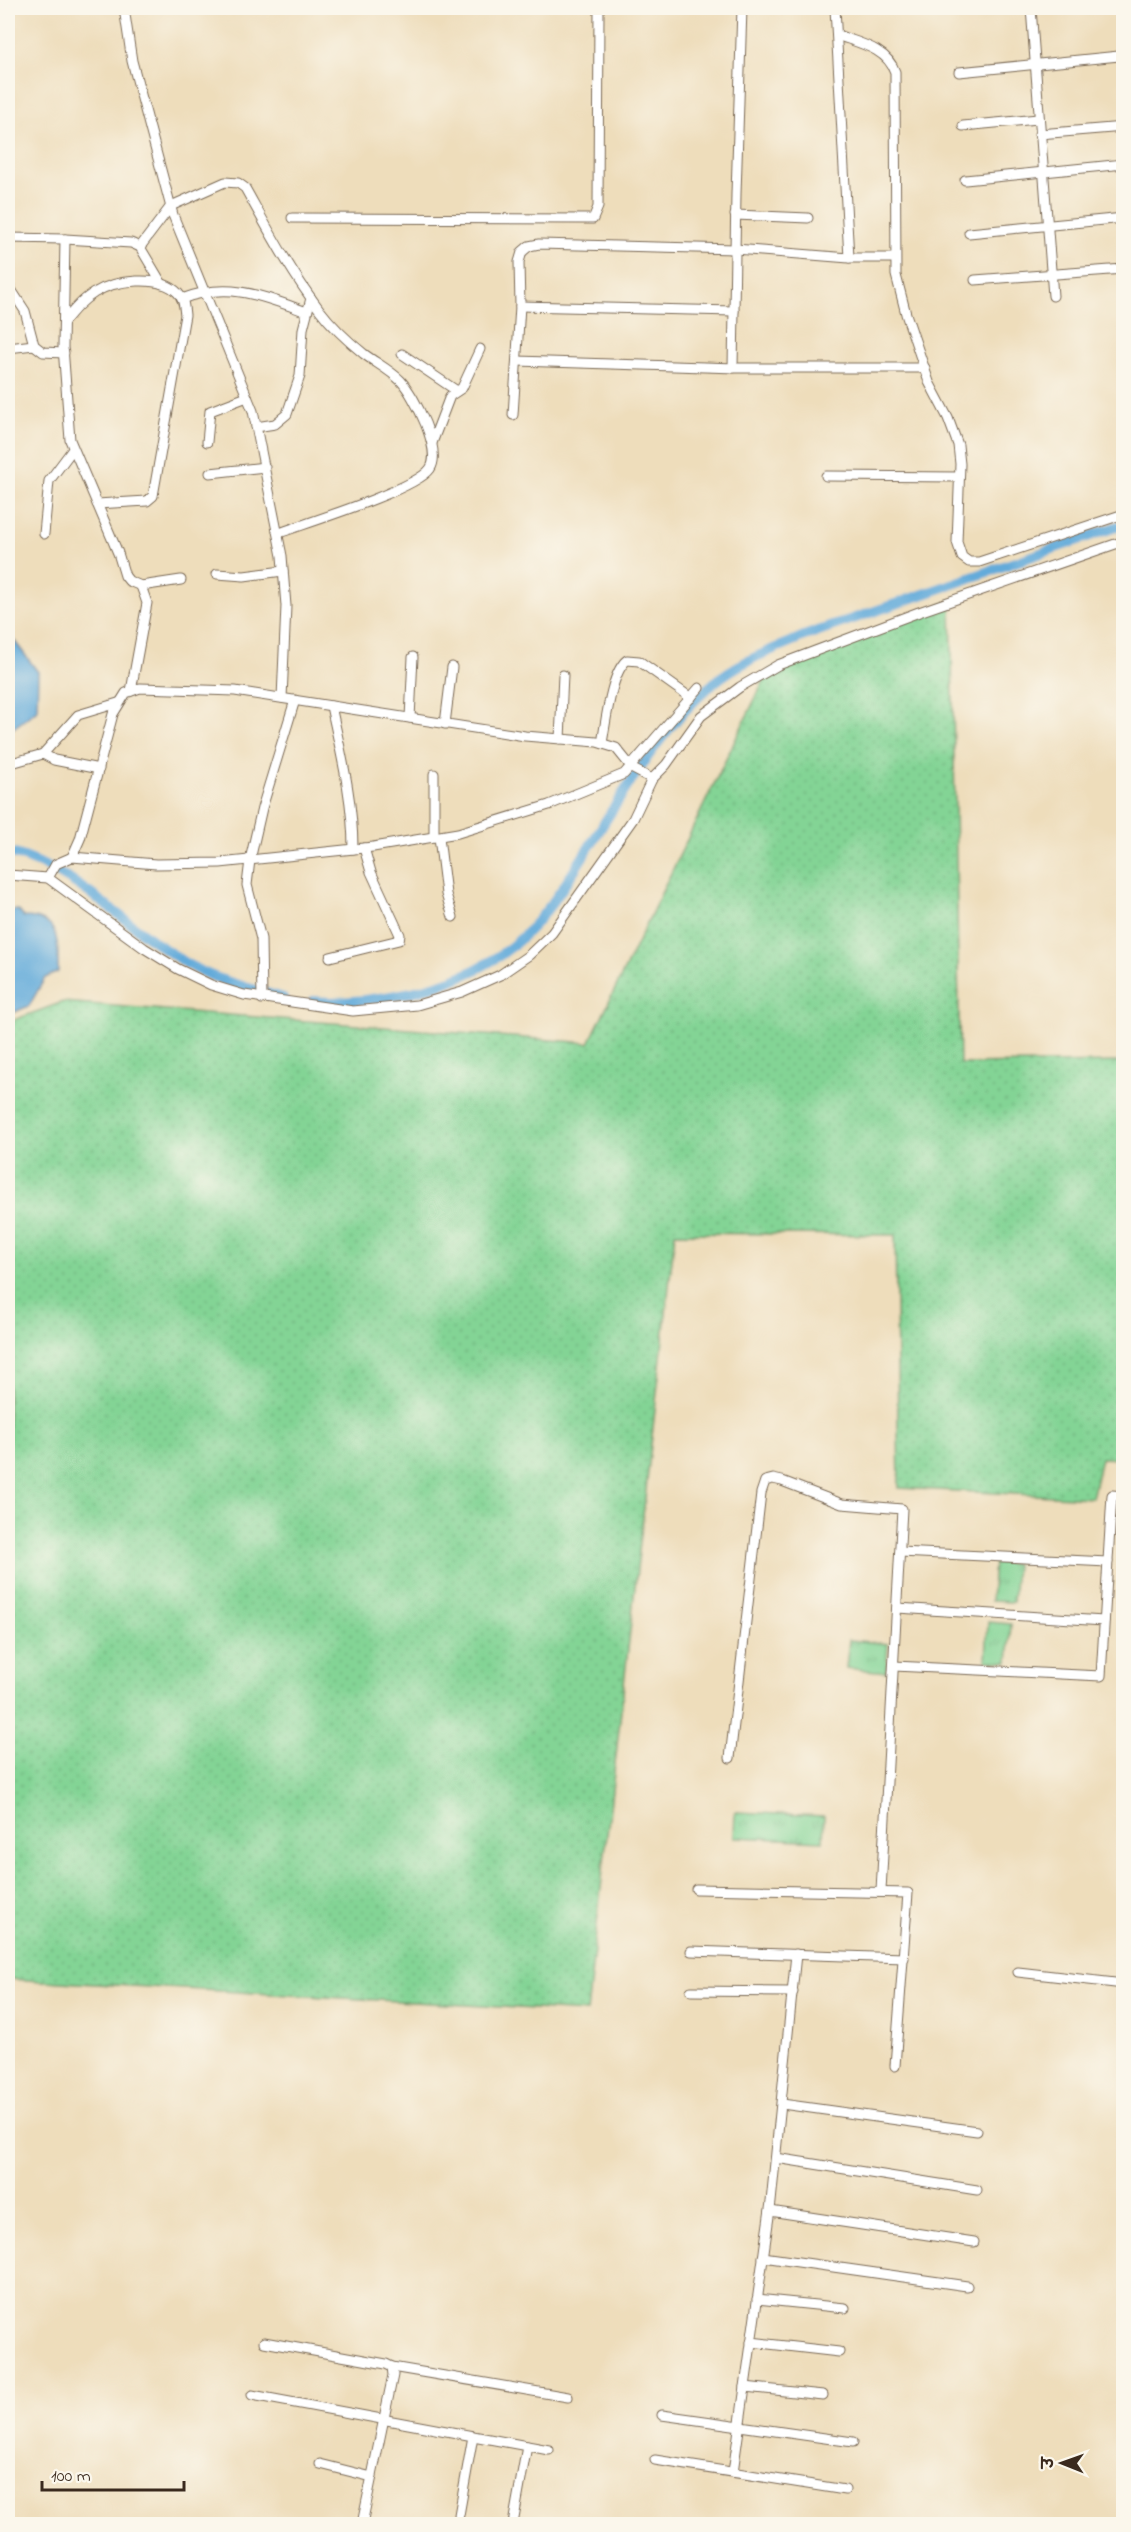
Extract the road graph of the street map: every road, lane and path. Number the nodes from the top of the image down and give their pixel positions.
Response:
1 (124, 8) edge
2 (599, 8) edge
3 (742, 8) edge
4 (835, 8) edge
5 (1030, 8) edge
6 (837, 35) junction
7 (1119, 56) dead end
8 (1035, 65) junction
9 (959, 72) dead end
10 (1038, 119) junction
11 (963, 126) dead end
12 (1124, 127) edge
13 (1039, 134) junction
14 (1124, 164) edge
15 (1042, 173) junction
16 (965, 180) dead end
17 (171, 206) junction
18 (735, 215) junction
19 (292, 218) dead end
20 (808, 218) dead end
21 (1124, 218) edge
22 (1046, 225) junction
23 (969, 233) dead end
24 (8, 238) edge
25 (65, 239) junction
26 (140, 246) junction
27 (735, 249) junction
28 (849, 258) junction
29 (895, 258) junction
30 (1124, 269) edge
31 (8, 273) edge
32 (1051, 274) junction
33 (975, 280) dead end
34 (162, 284) junction
35 (204, 291) junction
36 (1053, 296) dead end
37 (311, 298) junction
38 (182, 299) junction
39 (520, 306) junction
40 (734, 311) junction
41 (307, 312) junction
42 (64, 322) junction
43 (33, 345) junction
44 (8, 348) edge
45 (480, 349) dead end
46 (64, 353) junction
47 (402, 354) dead end
48 (517, 361) junction
49 (733, 368) junction
50 (925, 368) junction
51 (457, 391) junction
52 (247, 397) junction
53 (513, 415) dead end
54 (256, 427) junction
55 (207, 442) dead end
56 (432, 443) junction
57 (73, 449) junction
58 (265, 467) junction
59 (210, 473) dead end
60 (826, 476) dead end
61 (958, 477) junction
62 (97, 504) junction
63 (1124, 514) edge
64 (279, 532) junction
65 (45, 534) dead end
66 (1124, 541) edge
67 (283, 571) junction
68 (217, 574) dead end
69 (180, 580) dead end
70 (141, 586) junction
71 (413, 657) dead end
72 (452, 667) dead end
73 (563, 675) dead end
74 (699, 688) dead end
75 (131, 691) junction
76 (282, 698) junction
77 (691, 698) junction
78 (295, 700) junction
79 (118, 703) junction
80 (331, 706) junction
81 (410, 718) junction
82 (445, 724) junction
83 (560, 739) junction
84 (602, 742) junction
85 (43, 754) junction
86 (8, 764) edge
87 (99, 769) junction
88 (635, 770) junction
89 (434, 774) dead end
90 (652, 779) junction
91 (436, 837) junction
92 (358, 849) junction
93 (72, 857) junction
94 (250, 860) junction
95 (52, 871) junction
96 (8, 875) edge
97 (453, 917) dead end
98 (330, 957) dead end
99 (262, 993) junction
100 (1124, 1496) edge
101 (900, 1552) junction
102 (1108, 1562) junction
103 (897, 1608) junction
104 (1104, 1621) junction
105 (894, 1666) junction
106 (730, 1758) dead end
107 (696, 1889) dead end
108 (881, 1891) junction
109 (691, 1951) dead end
110 (796, 1954) junction
111 (904, 1958) junction
112 (1018, 1972) dead end
113 (1124, 1984) edge
114 (691, 1991) dead end
115 (793, 1992) junction
116 (896, 2066) dead end
117 (782, 2104) junction
118 (977, 2131) dead end
119 (776, 2158) junction
120 (977, 2190) dead end
121 (770, 2211) junction
122 (974, 2242) dead end
123 (763, 2257) junction
124 (967, 2286) dead end
125 (757, 2299) junction
126 (845, 2308) dead end
127 (264, 2342) dead end
128 (751, 2342) junction
129 (839, 2352) dead end
130 (392, 2367) junction
131 (745, 2386) junction
132 (252, 2395) dead end
133 (823, 2395) dead end
134 (568, 2397) dead end
135 (662, 2415) dead end
136 (382, 2419) junction
137 (739, 2426) junction
138 (473, 2436) junction
139 (854, 2442) dead end
140 (527, 2446) junction
141 (549, 2450) dead end
142 (655, 2460) dead end
143 (320, 2464) dead end
144 (733, 2472) junction
145 (372, 2477) junction
146 (845, 2490) dead end
147 (459, 2515) dead end
148 (362, 2524) edge
149 (513, 2524) edge

1 - 17 street
2 - 19 street
3 - 18 street
4 - 6 street
5 - 8 street
6 - 28 street
6 - 29 street
7 - 8 street
8 - 9 street
8 - 10 street
10 - 11 street
10 - 13 street
12 - 13 street
13 - 15 street
14 - 15 street
15 - 16 street
15 - 22 street
17 - 26 street
17 - 35 street
17 - 37 street
18 - 20 street
18 - 27 street
21 - 22 street
22 - 23 street
22 - 32 street
24 - 25 street
25 - 26 street
25 - 42 street
26 - 34 street
27 - 28 street
27 - 39 street
27 - 40 street
28 - 29 street
29 - 50 street
30 - 32 street
31 - 43 street
32 - 33 street
32 - 36 street
34 - 38 street
34 - 42 street
35 - 38 street
35 - 41 street
35 - 52 street
37 - 41 street
37 - 56 street
38 - 62 street
39 - 40 street
39 - 48 street
40 - 49 street
41 - 54 street
42 - 46 street
43 - 44 street
43 - 46 street
45 - 51 street
46 - 57 street
47 - 51 street
48 - 49 street
48 - 53 street
49 - 50 street
50 - 61 street
51 - 56 street
52 - 54 street
52 - 55 street
54 - 58 street
56 - 64 street
57 - 62 street
57 - 65 street
58 - 59 street
58 - 64 street
60 - 61 street
61 - 63 street
62 - 70 street
64 - 67 street
66 - 90 street
67 - 68 street
67 - 76 street
69 - 70 street
70 - 75 street
71 - 81 street
72 - 82 street
73 - 83 street
74 - 77 street
75 - 76 street
75 - 79 street
76 - 78 street
77 - 84 street
77 - 88 street
78 - 80 street
78 - 94 street
79 - 85 street
79 - 87 street
80 - 81 street
80 - 92 street
81 - 82 street
82 - 83 street
83 - 84 street
84 - 88 street
85 - 86 street
85 - 87 street
87 - 93 street
88 - 90 street
88 - 91 street
89 - 91 street
90 - 99 street
91 - 92 street
91 - 97 street
92 - 94 street
92 - 98 street
93 - 94 street
93 - 95 street
94 - 99 street
95 - 96 street
95 - 99 street
100 - 102 street
101 - 102 street
101 - 103 street
101 - 106 street
102 - 104 street
103 - 104 street
103 - 105 street
104 - 105 street
105 - 108 street
107 - 108 street
108 - 111 street
109 - 110 street
110 - 111 street
110 - 115 street
111 - 116 street
112 - 113 street
114 - 115 street
115 - 117 street
117 - 118 street
117 - 119 street
119 - 120 street
119 - 121 street
121 - 122 street
121 - 123 street
123 - 124 street
123 - 125 street
125 - 126 street
125 - 128 street
127 - 130 street
128 - 129 street
128 - 131 street
130 - 134 street
130 - 136 street
131 - 133 street
131 - 137 street
132 - 136 street
135 - 137 street
136 - 138 street
136 - 145 street
137 - 139 street
137 - 144 street
138 - 140 street
138 - 147 street
140 - 141 street
140 - 149 street
142 - 144 street
143 - 145 street
144 - 146 street
145 - 148 street

